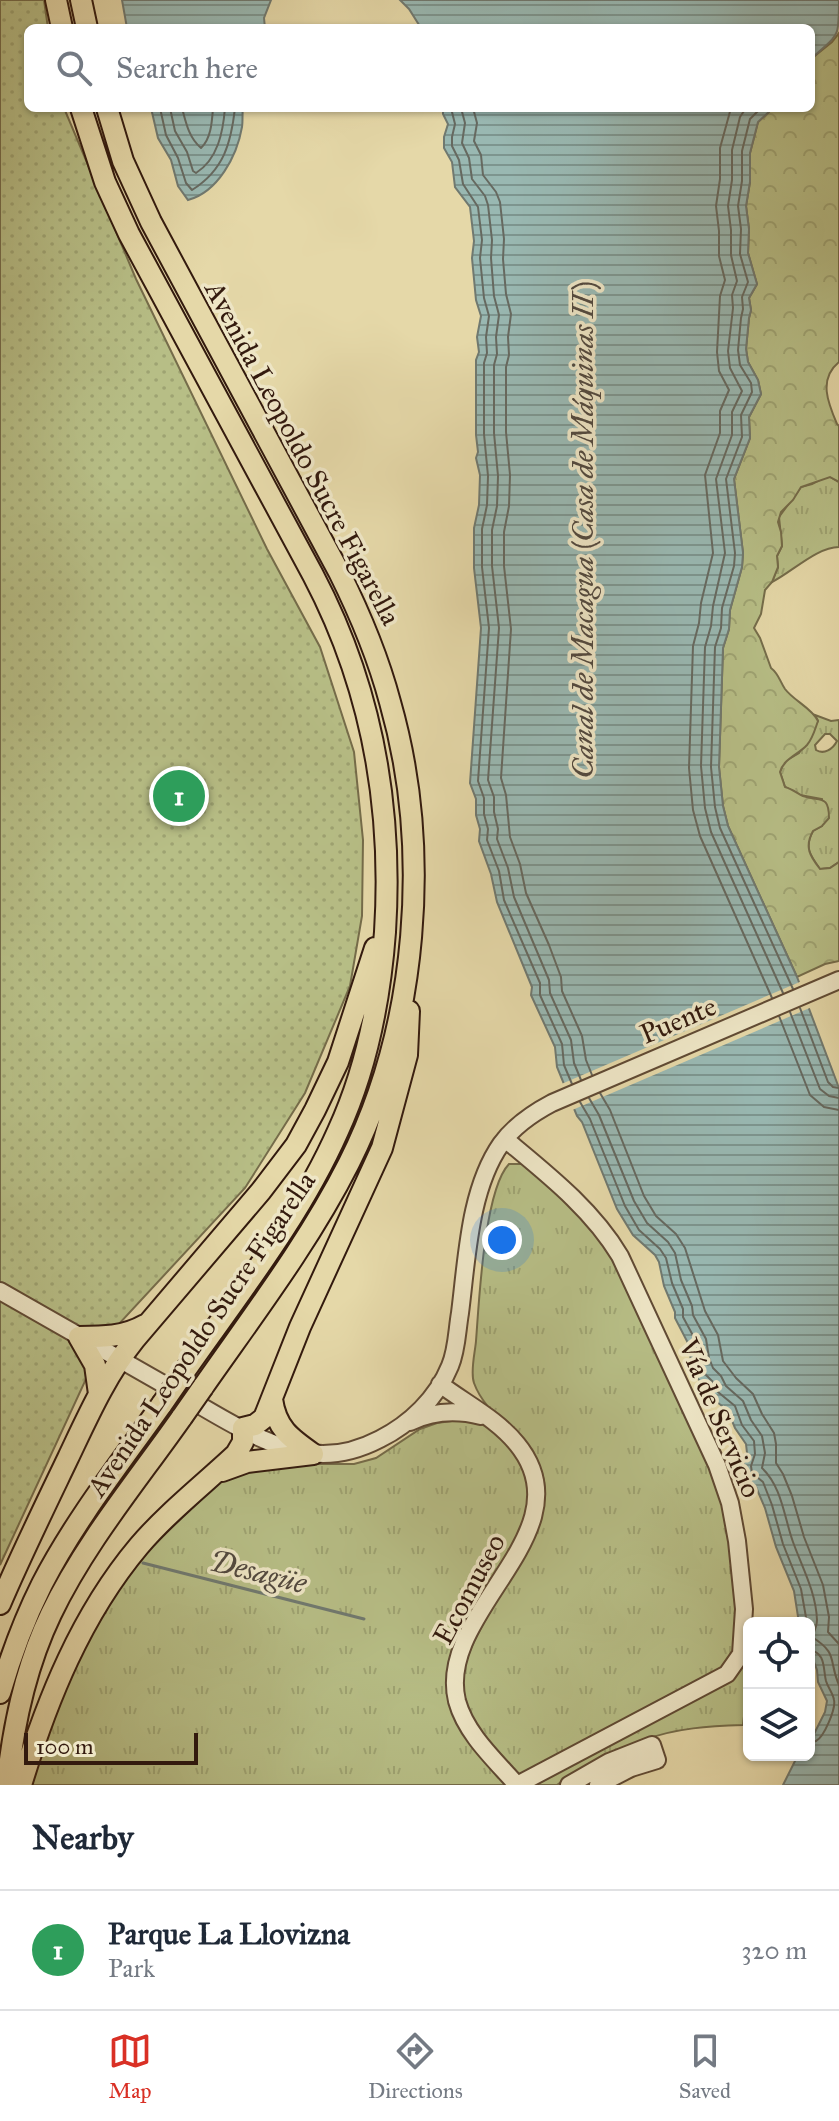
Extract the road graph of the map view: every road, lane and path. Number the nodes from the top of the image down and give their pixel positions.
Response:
1 (56, 0) edge
2 (81, 0) edge
3 (61, 24) edge
4 (86, 24) edge
5 (82, 112) edge
6 (108, 112) edge
7 (386, 914) junction
8 (406, 979) junction
9 (831, 982) edge
10 (505, 1139) junction
11 (0, 1291) edge
12 (147, 1324) junction
13 (79, 1337) junction
14 (454, 1353) junction
15 (119, 1360) junction
16 (440, 1384) junction
17 (99, 1394) junction
18 (272, 1399) junction
19 (480, 1413) junction
20 (243, 1428) junction
21 (398, 1428) junction
22 (313, 1454) junction
23 (214, 1474) junction
24 (0, 1604) edge
25 (0, 1693) edge
26 (7, 1785) edge
27 (21, 1785) edge
28 (517, 1785) edge
29 (569, 1785) edge
30 (598, 1785) edge

1 - 3 main road
2 - 4 main road
5 - 7 main road, Avenida Leopoldo Sucre Figarella
6 - 8 main road, Avenida Leopoldo Sucre Figarella
7 - 12 main road
7 - 25 main road, Avenida Leopoldo Sucre Figarella, bridge
8 - 18 main road
8 - 26 main road, Avenida Leopoldo Sucre Figarella, bridge
9 - 10 street, Puente
10 - 14 street, Puente
10 - 28 street, Vía de Servicio
11 - 13 street
12 - 13 main road
12 - 15 main road
13 - 15 street
13 - 17 main road
14 - 16 street
14 - 19 street, Ecomuseo
15 - 17 main road
15 - 20 street
16 - 19 street, Ecomuseo
16 - 21 street
17 - 24 main road
18 - 20 main road
18 - 22 main road
19 - 21 street
19 - 28 street, Ecomuseo
20 - 22 street
20 - 23 main road
21 - 22 street
22 - 23 main road
23 - 27 main road
29 - 30 street

